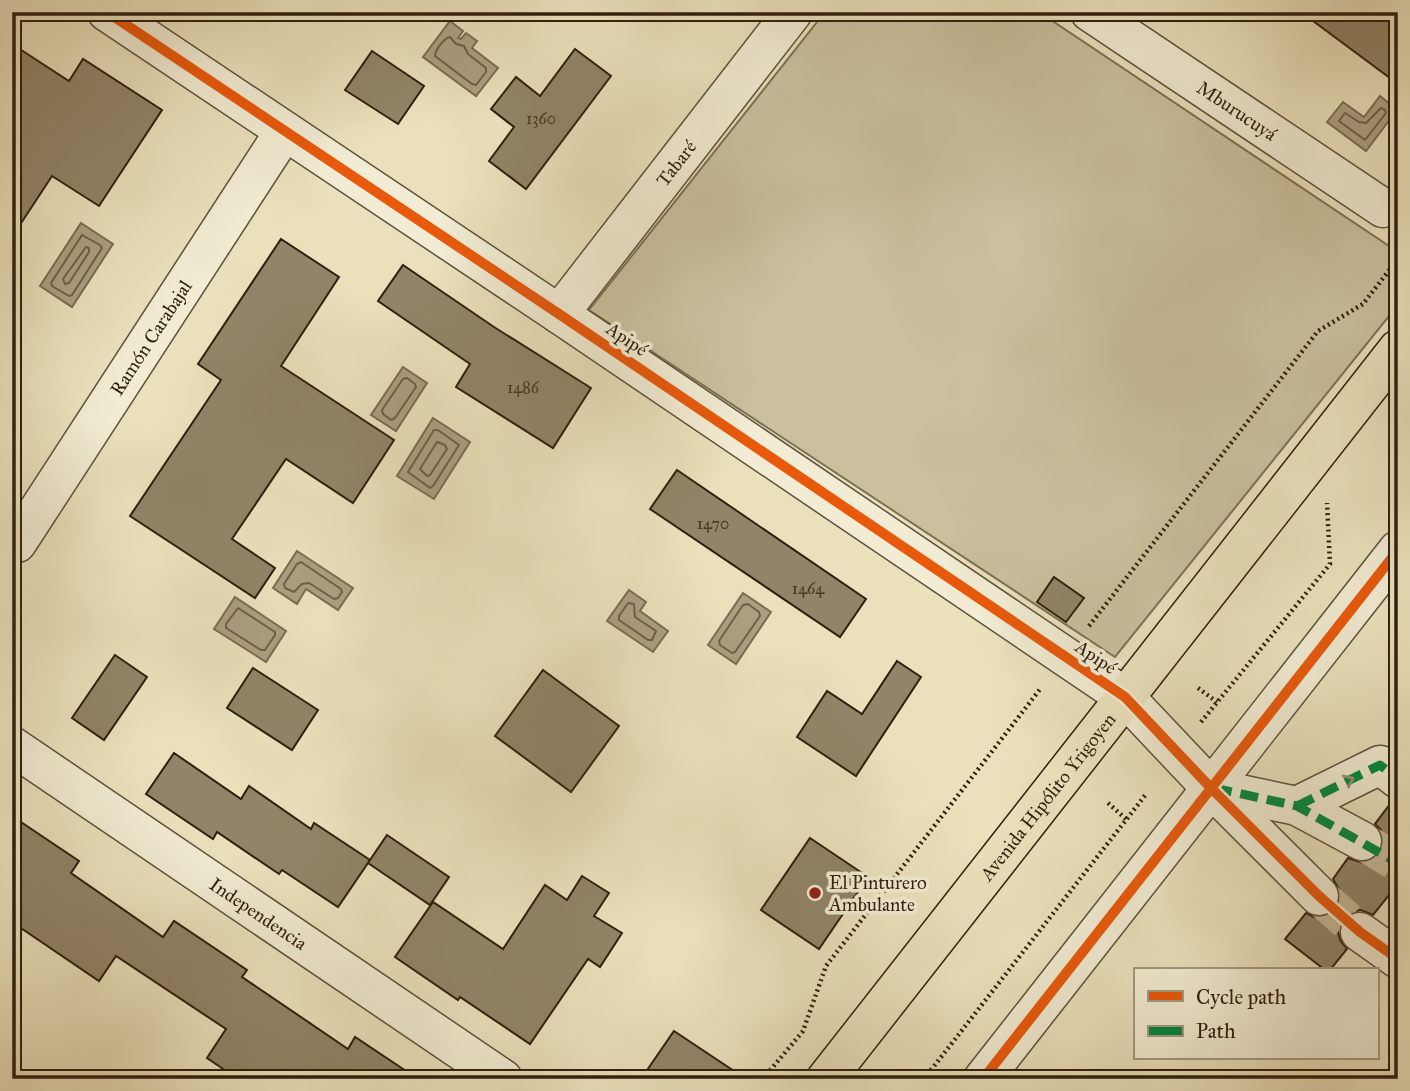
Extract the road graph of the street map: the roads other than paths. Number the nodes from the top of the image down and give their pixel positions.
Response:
1 (107, 12) edge
2 (793, 12) edge
3 (1090, 12) edge
4 (284, 132) junction
5 (1383, 208) dead end
6 (559, 314) junction
7 (1398, 349) edge
8 (17, 543) dead end
9 (1398, 550) edge
10 (1125, 697) junction
11 (12, 746) edge
12 (1398, 779) edge
13 (1211, 788) junction
14 (1297, 806) junction
15 (1362, 841) tunnel mouth
16 (1319, 896) tunnel mouth
17 (1360, 932) tunnel mouth
18 (1398, 959) edge
19 (503, 1079) edge
20 (826, 1079) edge
21 (983, 1079) edge

1 - 4 street, Apipé
2 - 6 street, Tabaré
3 - 5 street, Mburucuyá
4 - 6 street, Apipé
4 - 8 street, Ramón Carabajal
6 - 10 street, Apipé
7 - 10 main road, Avenida Hipólito Yrigoyen
9 - 13 street
10 - 13 street, Apipé
10 - 20 main road, Avenida Hipólito Yrigoyen
11 - 19 street, Independencia
14 -> 12 street
13 - 14 street
13 - 16 street, Apipé
13 - 21 street
14 - 15 street
17 - 18 street

